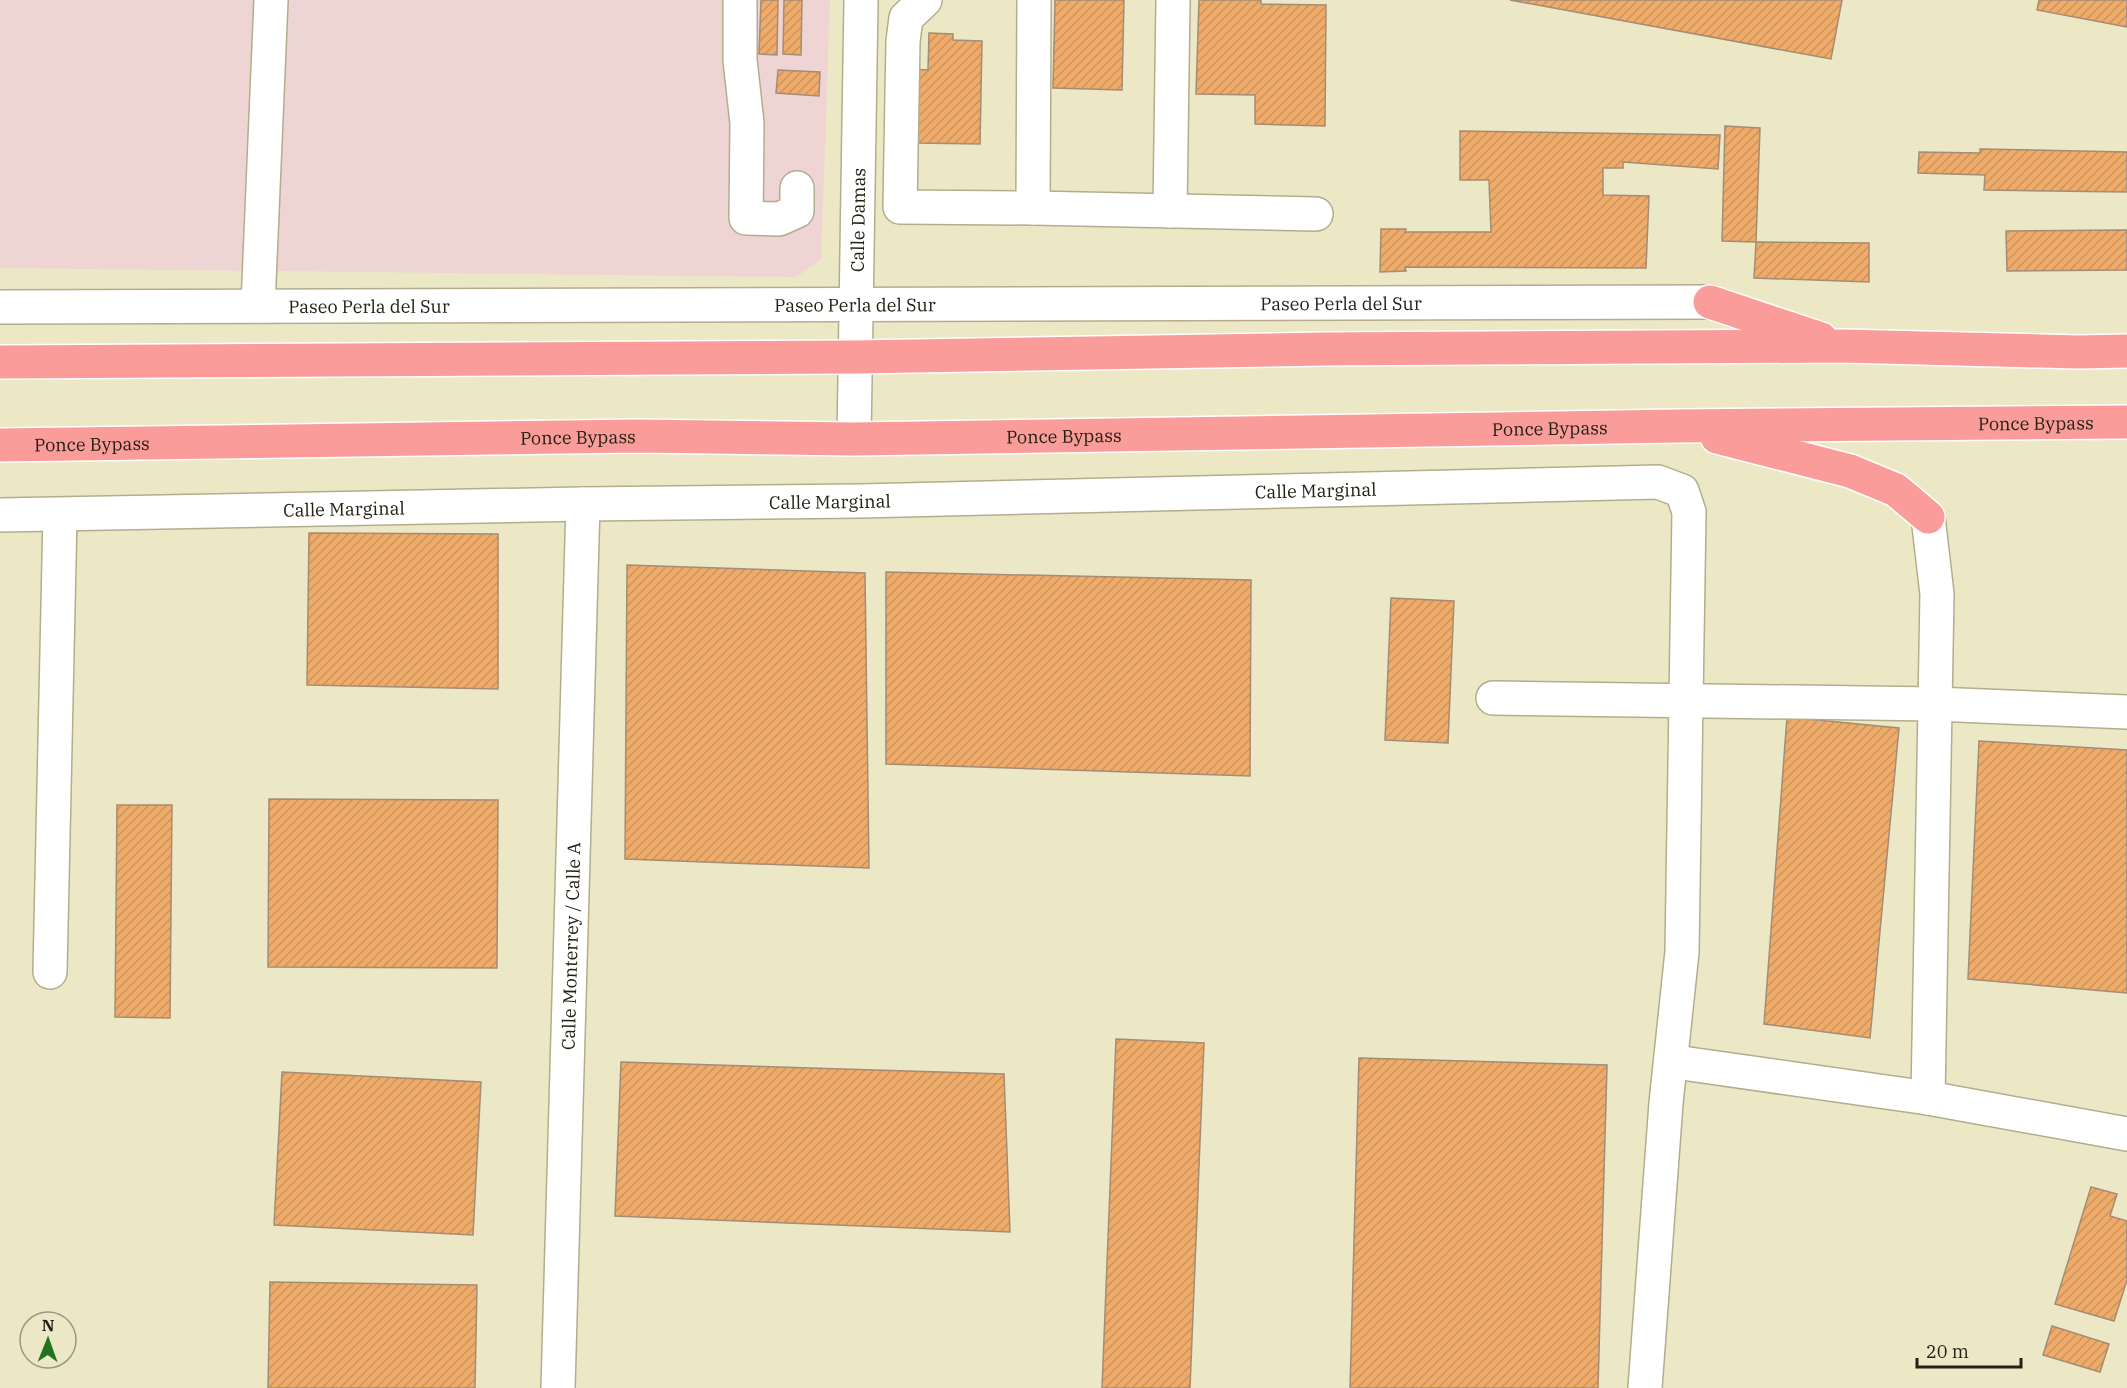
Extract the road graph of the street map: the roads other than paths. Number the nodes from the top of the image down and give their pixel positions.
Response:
1 (271, 0) edge
2 (740, 0) edge
3 (861, 0) edge
4 (925, 0) edge
5 (1034, 0) edge
6 (1173, 0) edge
7 (797, 188) dead end
8 (1033, 208) junction
9 (1170, 211) junction
10 (1316, 214) dead end
11 (1710, 302) joint
12 (856, 304) junction
13 (258, 306) junction
14 (0, 307) edge
15 (1843, 346) junction
16 (2127, 351) edge
17 (855, 357) junction
18 (0, 362) edge
19 (2127, 422) edge
20 (1678, 426) junction
21 (854, 439) junction
22 (0, 445) edge
23 (583, 504) junction
24 (0, 515) edge
25 (60, 515) junction
26 (1928, 517) joint
27 (1493, 698) dead end
28 (1686, 702) junction
29 (1935, 704) junction
30 (2127, 712) edge
31 (50, 972) dead end
32 (1671, 1060) junction
33 (1928, 1098) junction
34 (2127, 1134) edge
35 (558, 1388) edge
36 (1645, 1388) edge

1 - 13 street
2 - 7 street
3 - 12 street, Calle Damas
4 - 8 street
5 - 8 street
6 - 9 street
8 - 9 street
9 - 10 street
11 - 12 street, Paseo Perla del Sur
11 - 15 highway
12 - 13 street, Paseo Perla del Sur
12 - 17 street, Calle Damas
13 - 14 street, Paseo Perla del Sur
15 - 16 highway
15 - 17 highway
17 - 18 highway
17 - 21 street, Calle Damas
19 - 20 highway, Ponce Bypass
20 - 21 highway, Ponce Bypass
20 - 26 highway
21 - 22 highway, Ponce Bypass
23 - 25 street, Calle Marginal
23 - 28 street, Calle Marginal
23 - 35 street, Calle Monterrey / Calle A
24 - 25 street, Calle Marginal
25 - 31 street
26 - 29 street
27 - 28 street
28 - 29 street
28 - 32 street
29 - 30 street
29 - 33 street
32 - 33 street
32 - 36 street
33 - 34 street

